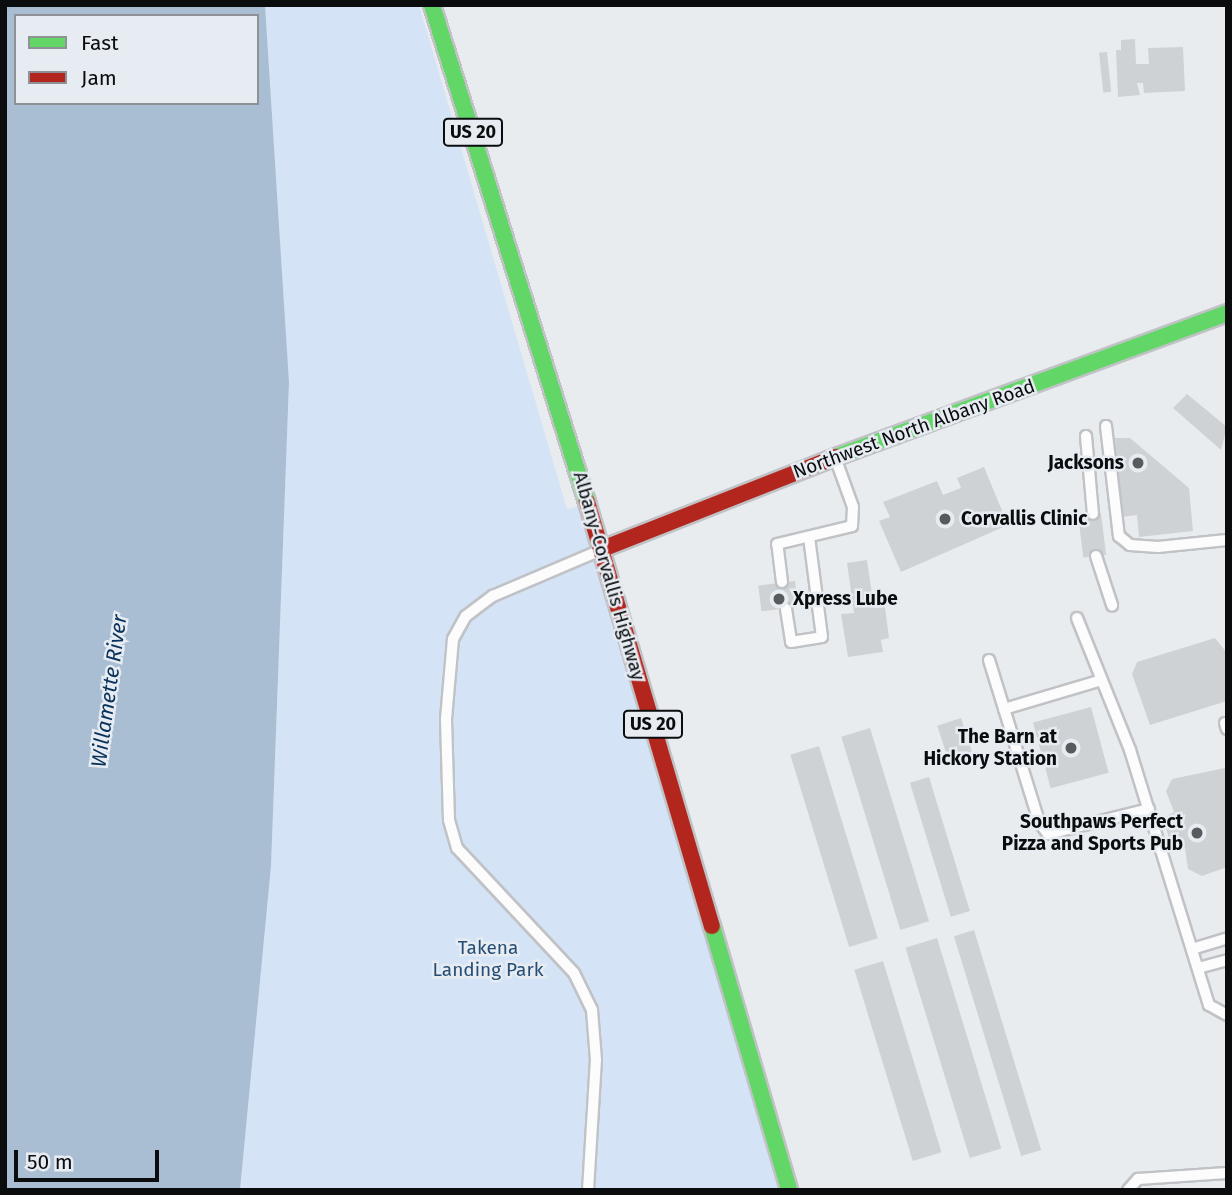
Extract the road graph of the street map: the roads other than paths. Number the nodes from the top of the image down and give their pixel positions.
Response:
1 (432, 5) edge
2 (1227, 313) edge
3 (1106, 426) dead end
4 (1086, 436) dead end
5 (835, 458) junction
6 (1093, 514) dead end
7 (809, 537) junction
8 (1227, 540) edge
9 (602, 549) junction
10 (1096, 556) dead end
11 (782, 582) dead end
12 (1112, 605) dead end
13 (786, 609) dead end
14 (1077, 618) dead end
15 (989, 660) dead end
16 (1102, 680) junction
17 (1004, 709) junction
18 (1149, 809) junction
19 (1227, 938) edge
20 (1192, 949) junction
21 (1227, 960) edge
22 (1198, 968) junction
23 (1227, 1015) edge
24 (1227, 1173) edge
25 (588, 1190) edge
26 (789, 1190) edge
27 (1128, 1190) edge

1 - 9 main road, Albany-Corvallis Highway / US 20
2 - 5 main road, Northwest North Albany Road
3 - 8 lane
4 - 6 lane
5 - 7 lane
5 - 9 main road, Northwest North Albany Road
7 - 11 lane
7 - 13 lane
9 - 25 lane
9 - 26 main road, Albany-Corvallis Highway / US 20
10 - 12 lane
14 - 16 lane
15 - 17 lane
16 - 17 lane
16 - 18 lane
17 - 18 lane
18 - 20 lane
19 - 20 lane
20 - 22 lane
21 - 22 lane
22 - 23 lane
24 - 27 lane

